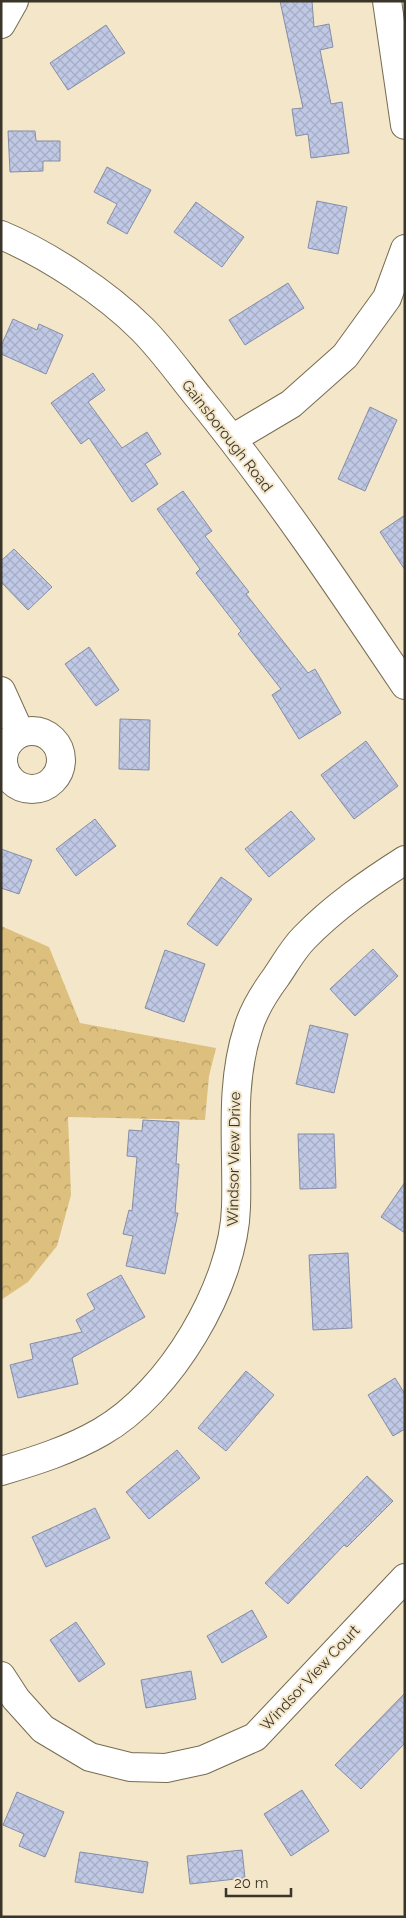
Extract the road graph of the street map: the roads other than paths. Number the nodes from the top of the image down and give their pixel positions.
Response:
1 (14, 1) edge
2 (387, 1) edge
3 (1, 24) edge
4 (405, 126) edge
5 (1, 235) edge
6 (405, 249) edge
7 (232, 439) junction
8 (405, 685) edge
9 (1, 691) edge
10 (20, 733) dead end
11 (405, 860) edge
12 (1, 1472) edge
13 (405, 1578) edge
14 (1, 1676) edge

1 - 3 street
2 - 4 street
5 - 7 street, Gainsborough Road
6 - 7 street
7 - 8 street, Gainsborough Road
9 - 10 street
11 - 12 street, Windsor View Drive
13 - 14 street, Windsor View Court

